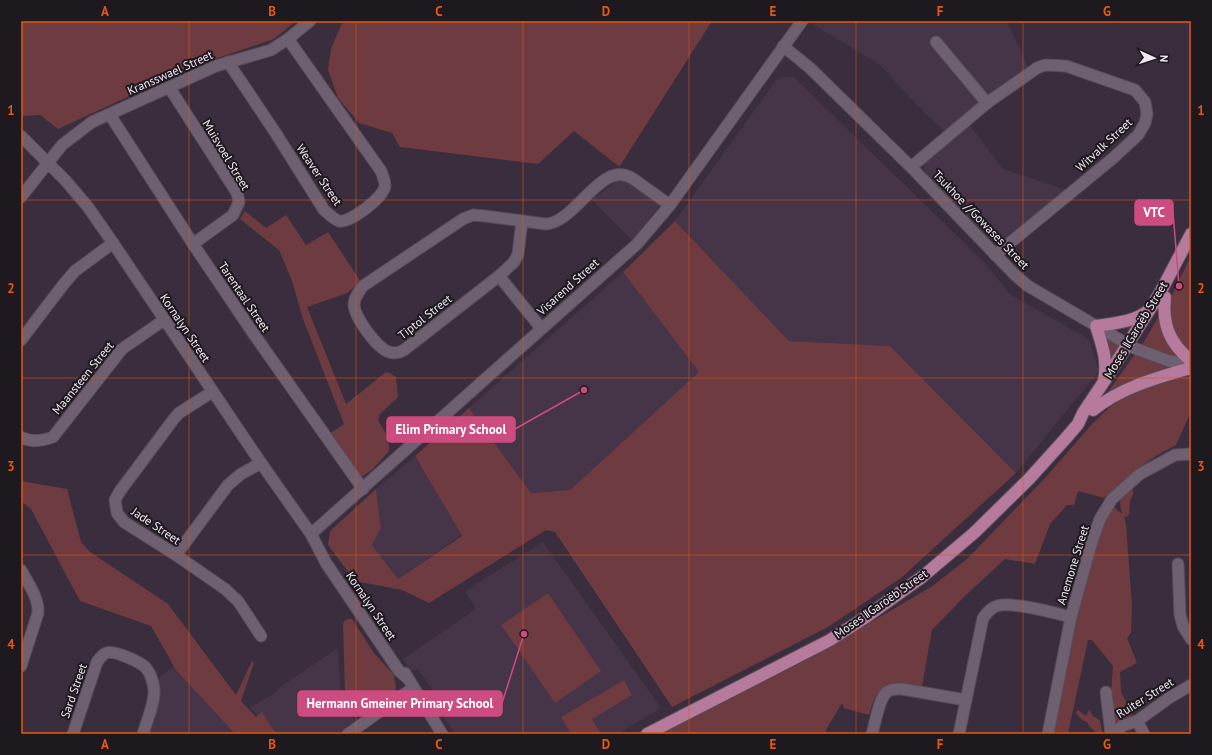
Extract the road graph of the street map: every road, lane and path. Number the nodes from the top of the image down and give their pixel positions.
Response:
1 (310, 21) edge
2 (802, 21) edge
3 (288, 39) junction
4 (936, 42) dead end
5 (783, 46) junction
6 (228, 62) junction
7 (169, 87) junction
8 (987, 103) junction
9 (110, 115) junction
10 (21, 136) edge
11 (48, 162) junction
12 (911, 167) junction
13 (21, 197) edge
14 (670, 205) junction
15 (522, 221) junction
16 (1191, 234) edge
17 (114, 243) junction
18 (193, 244) junction
19 (1191, 247) edge
20 (995, 255) junction
21 (499, 276) junction
22 (1165, 297) junction
23 (1150, 309) junction
24 (164, 320) junction
25 (1096, 326) junction
26 (541, 328) junction
27 (21, 340) edge
28 (1131, 346) junction
29 (1191, 361) edge
30 (1191, 367) edge
31 (1102, 385) junction
32 (212, 392) junction
33 (1093, 410) junction
34 (1078, 424) junction
35 (21, 437) edge
36 (1191, 454) edge
37 (261, 463) junction
38 (363, 489) junction
39 (311, 534) junction
40 (176, 555) junction
41 (1178, 564) dead end
42 (21, 570) edge
43 (1071, 617) junction
44 (261, 636) dead end
45 (1191, 639) edge
46 (23, 654) edge
47 (21, 666) edge
48 (410, 683) junction
49 (1191, 685) edge
50 (1106, 692) dead end
51 (966, 700) junction
52 (1137, 721) junction
53 (73, 734) edge
54 (143, 734) edge
55 (348, 734) edge
56 (442, 734) edge
57 (647, 734) edge
58 (872, 734) edge
59 (959, 734) edge
60 (1048, 734) edge
61 (1111, 734) edge
62 (1114, 734) edge
63 (1144, 734) edge

1 - 3 street, Kransswael Street
2 - 5 street, Visarend Street
3 - 6 street, Kransswael Street
3 - 6 street, Weaver Street
4 - 8 street
5 - 12 street, Tsukhoe //Gowases Street
5 - 14 street, Visarend Street
6 - 7 street, Kransswael Street
7 - 9 street, Kransswael Street
7 - 18 street, Muisvoel Street
8 - 12 street, Witvalk Street
8 - 20 street, Witvalk Street
9 - 11 street, Kransswael Street
9 - 18 street, Tarentaal Street
10 - 11 street, Kornalyn Street
11 - 13 street, Kransswael Street
11 - 17 street, Kornalyn Street
12 - 20 street, Tsukhoe //Gowases Street
14 - 15 street, Tiptol Street
14 - 26 street, Visarend Street
15 - 21 street, Tiptol Street
15 - 21 street, Tiptol Street
16 - 23 main road, Moses ǁGaroëb Street
17 - 24 street, Kornalyn Street
17 - 27 street
18 - 38 street, Tarentaal Street
19 - 22 main road, Moses ǁGaroëb Street
20 - 25 street, Tsukhoe //Gowases Street
21 - 26 street
22 - 28 main road, Moses ǁGaroëb Street
22 - 29 main road
23 - 25 main road
23 - 28 main road, Moses ǁGaroëb Street
24 - 32 street, Kornalyn Street
24 - 35 street, Maansteen Street
25 - 28 street, Tsukhoe //Gowases Street
25 - 31 main road
26 - 38 street, Visarend Street
28 - 30 street, Tsukhoe //Gowases Street
28 - 31 main road, Moses ǁGaroëb Street
28 - 33 main road, Moses ǁGaroëb Street
30 - 33 main road
31 - 34 main road, Moses ǁGaroëb Street
32 - 37 street, Kornalyn Street
32 - 40 street, Jade Street
33 - 34 main road, Moses ǁGaroëb Street
34 - 57 main road, Moses ǁGaroëb Street
36 - 43 street, Anemone Street
37 - 39 street, Kornalyn Street
37 - 40 street
38 - 39 street, Visarend Street
39 - 48 street, Kornalyn Street
40 - 44 street, Jade Street
41 - 45 street
42 - 46 street
43 - 51 street
43 - 60 street, Anemone Street
46 - 47 street
48 - 55 street
48 - 56 street, Kornalyn Street
49 - 52 street, Ruiter Street
50 - 61 street
51 - 58 street
51 - 59 street
52 - 62 street, Ruiter Street
52 - 63 street
53 - 54 street, Sard Street

